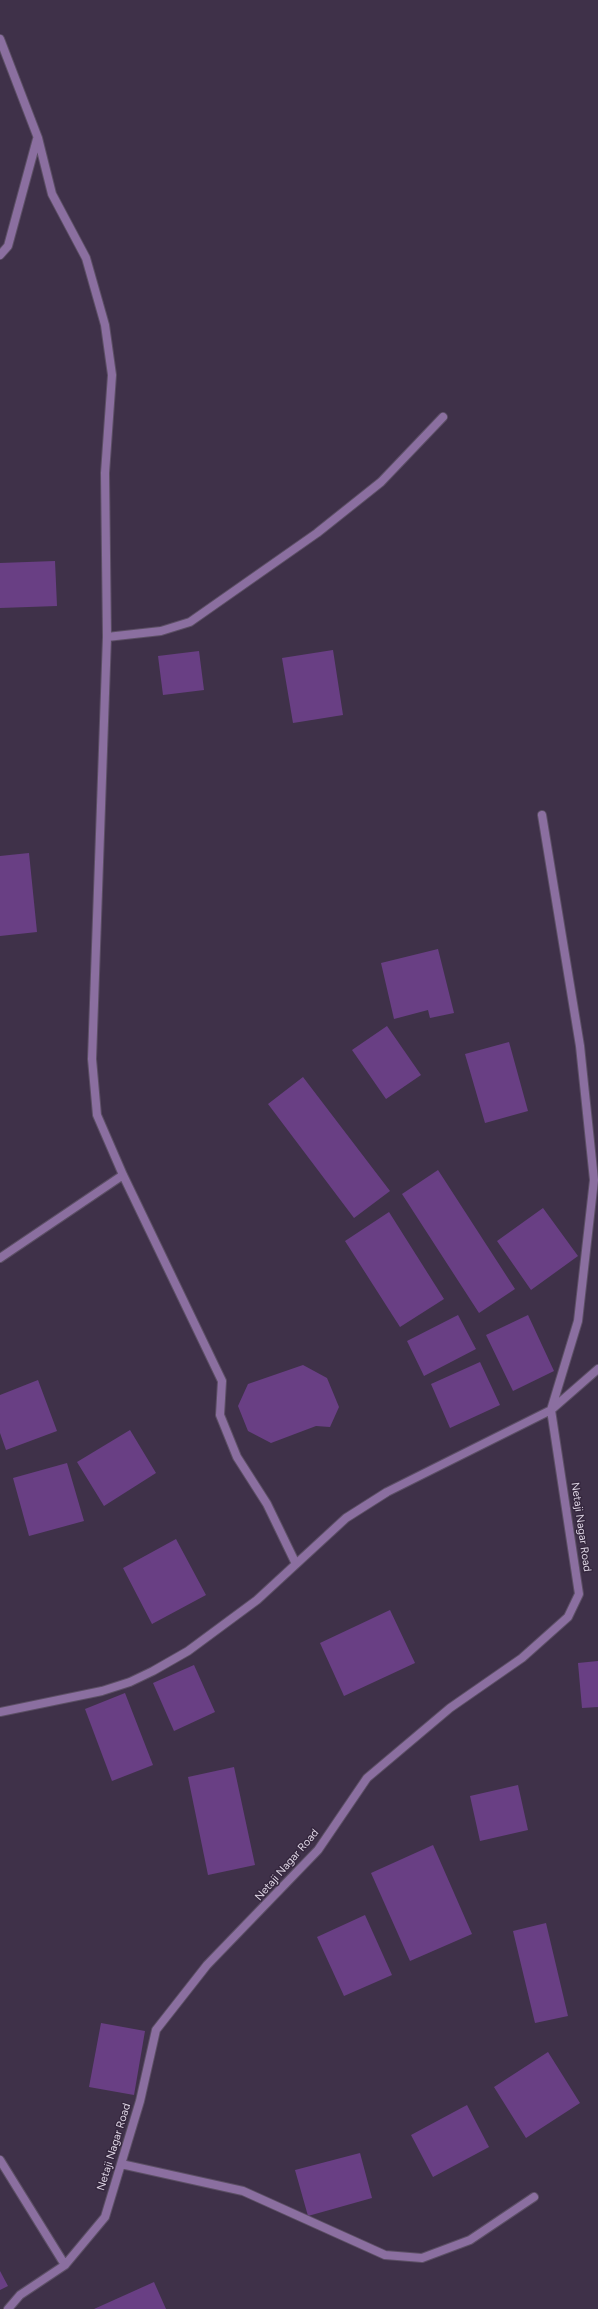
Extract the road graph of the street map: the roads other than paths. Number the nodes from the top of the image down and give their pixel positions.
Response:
1 (0, 39) edge
2 (38, 138) junction
3 (0, 255) edge
4 (443, 417) dead end
5 (107, 638) junction
6 (542, 815) dead end
7 (123, 1175) junction
8 (0, 1258) edge
9 (598, 1369) edge
10 (551, 1410) junction
11 (296, 1564) junction
12 (0, 1712) edge
13 (0, 2160) edge
14 (121, 2164) junction
15 (534, 2196) dead end
16 (64, 2265) junction
17 (8, 2309) edge

1 - 2 street
2 - 3 street
2 - 5 street
4 - 5 street
5 - 7 street
6 - 10 street
7 - 8 street
7 - 11 street
9 - 10 street
10 - 11 street
10 - 14 street, Netaji Nagar Road
11 - 12 street
13 - 16 street
14 - 15 street
14 - 16 street, Netaji Nagar Road
16 - 17 street, Netaji Nagar Road

